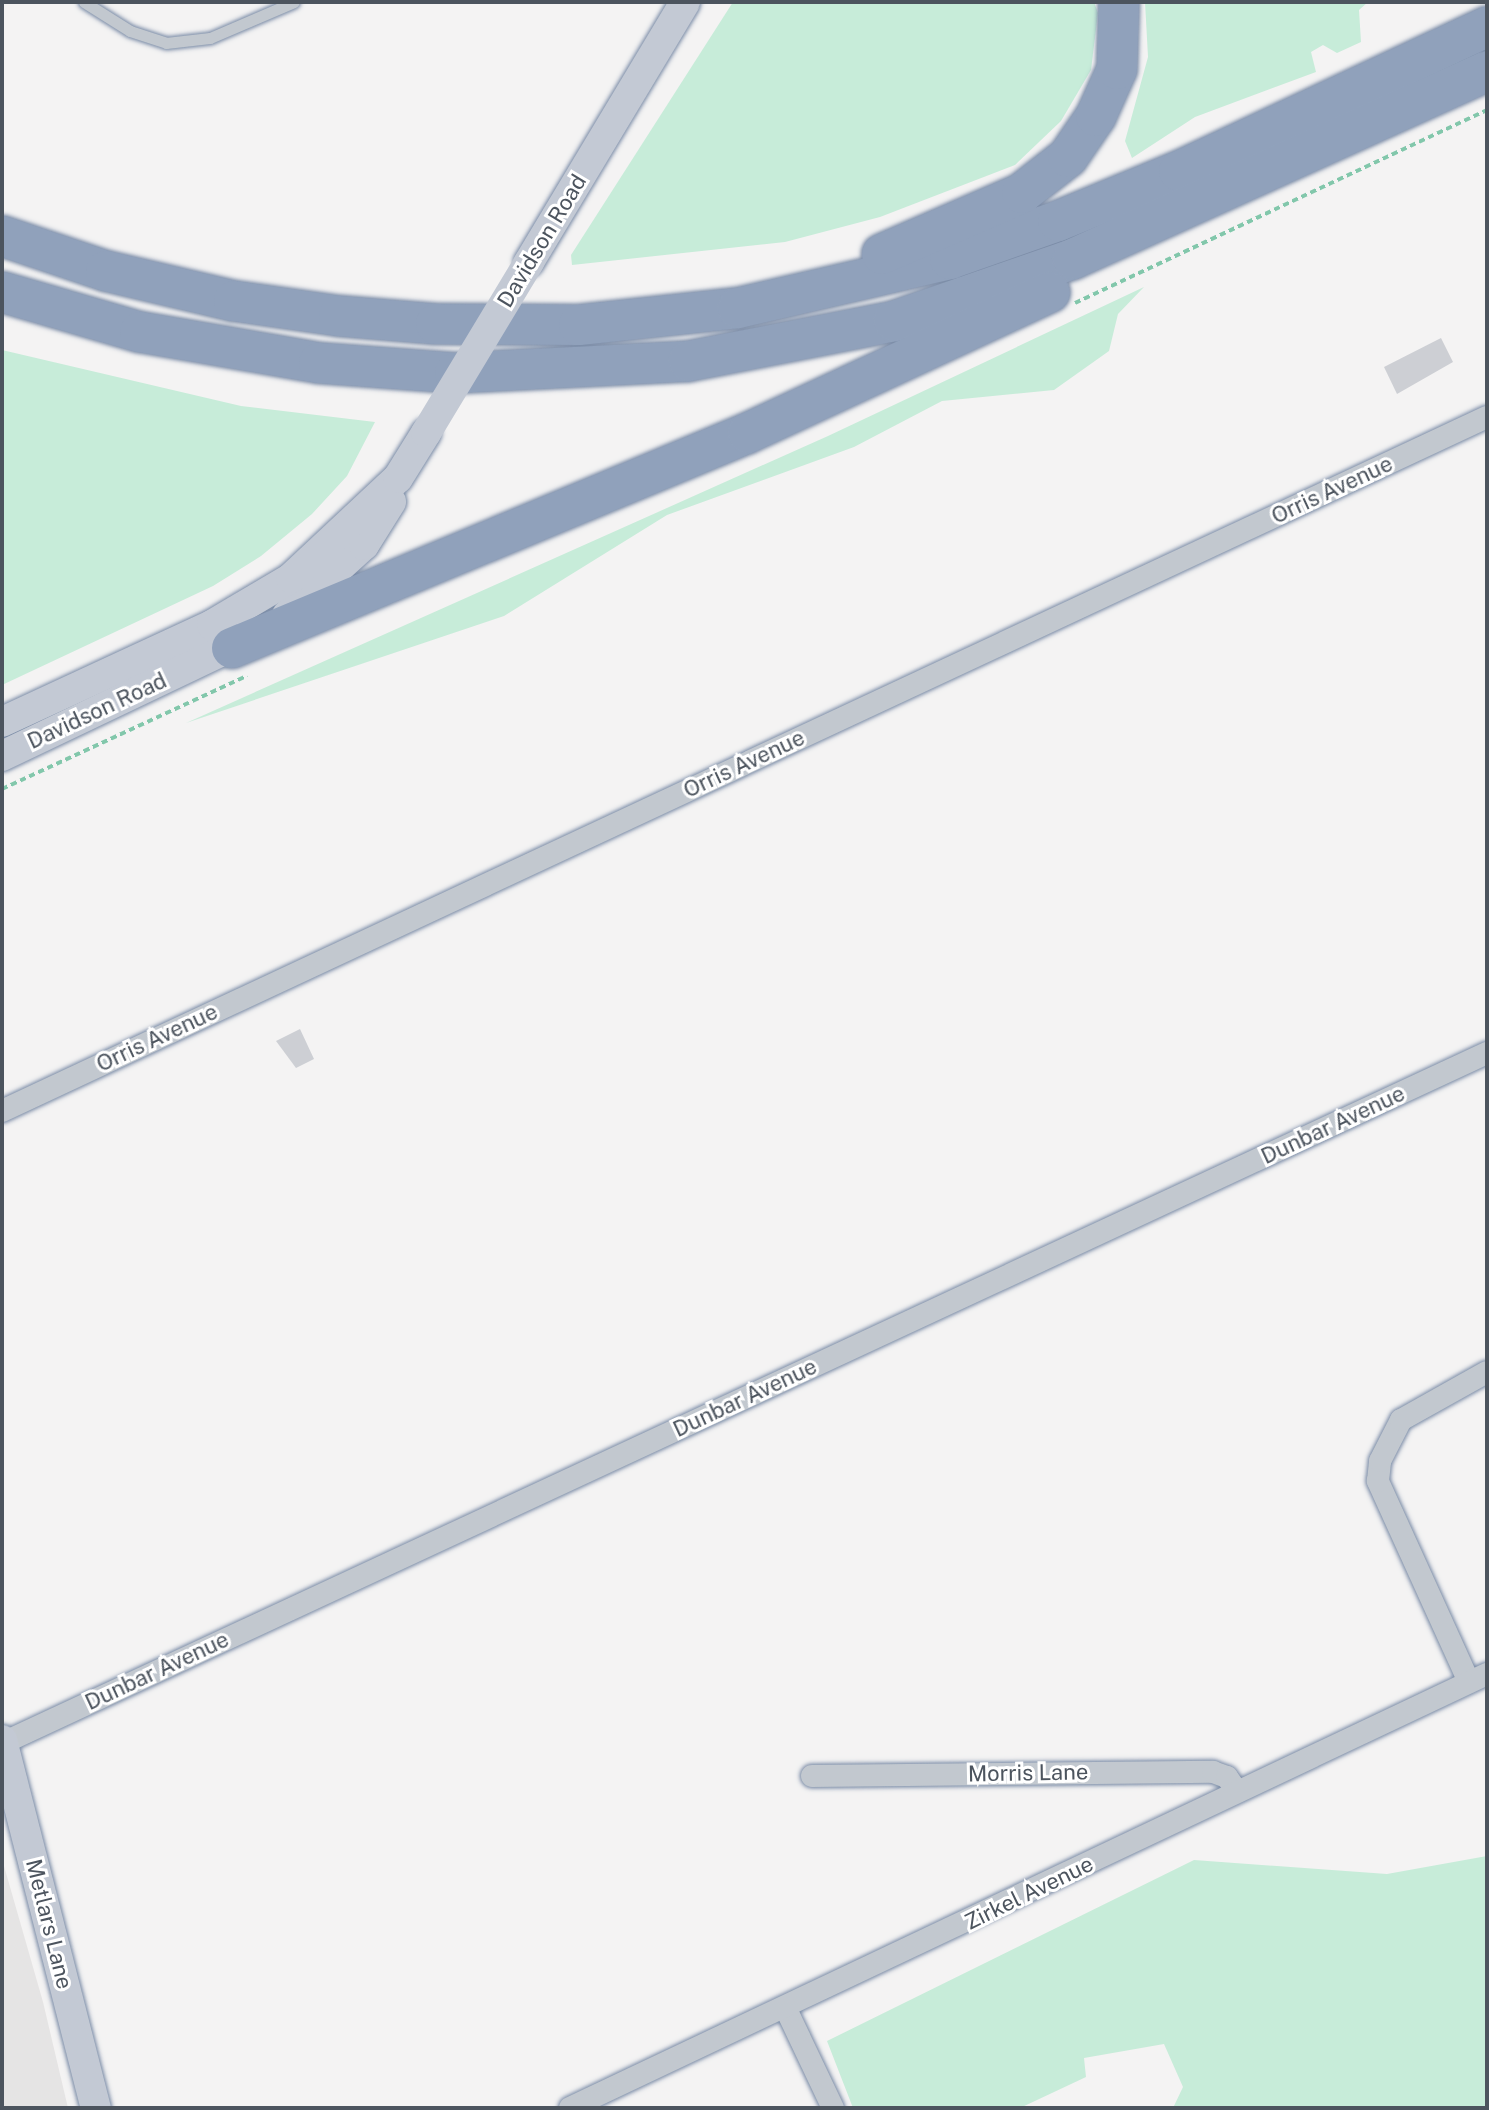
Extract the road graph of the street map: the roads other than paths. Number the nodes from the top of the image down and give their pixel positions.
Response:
1 (84, 2) edge
2 (294, 2) edge
3 (685, 2) edge
4 (1119, 2) edge
5 (1487, 27) edge
6 (1487, 71) edge
7 (1418, 103) junction
8 (2, 236) edge
9 (2, 292) edge
10 (643, 319) junction
11 (1487, 417) edge
12 (398, 478) junction
13 (232, 648) junction
14 (2, 722) edge
15 (2, 756) edge
16 (1487, 1053) edge
17 (2, 1111) edge
18 (1487, 1372) edge
19 (1478, 1678) edge
20 (2, 1741) edge
21 (812, 1776) dead end
22 (1236, 1790) junction
23 (785, 2007) junction
24 (96, 2108) edge
25 (570, 2108) edge
26 (833, 2108) edge

1 - 2 lane
3 - 12 main road, Davidson Road, bridge
4 - 10 highway
5 - 10 highway
6 - 7 highway
7 - 9 highway
7 - 13 highway
8 - 10 highway
11 - 17 street, Orris Avenue
12 - 13 main road, Davidson Road
12 - 14 main road, Davidson Road
13 - 15 main road, Davidson Road
16 - 20 street, Dunbar Avenue
18 - 19 street
19 - 22 street, Zirkel Avenue
20 - 24 main road, Metlars Lane
21 - 22 street, Morris Lane
22 - 23 street, Zirkel Avenue
23 - 25 street, Zirkel Avenue
23 - 26 street

